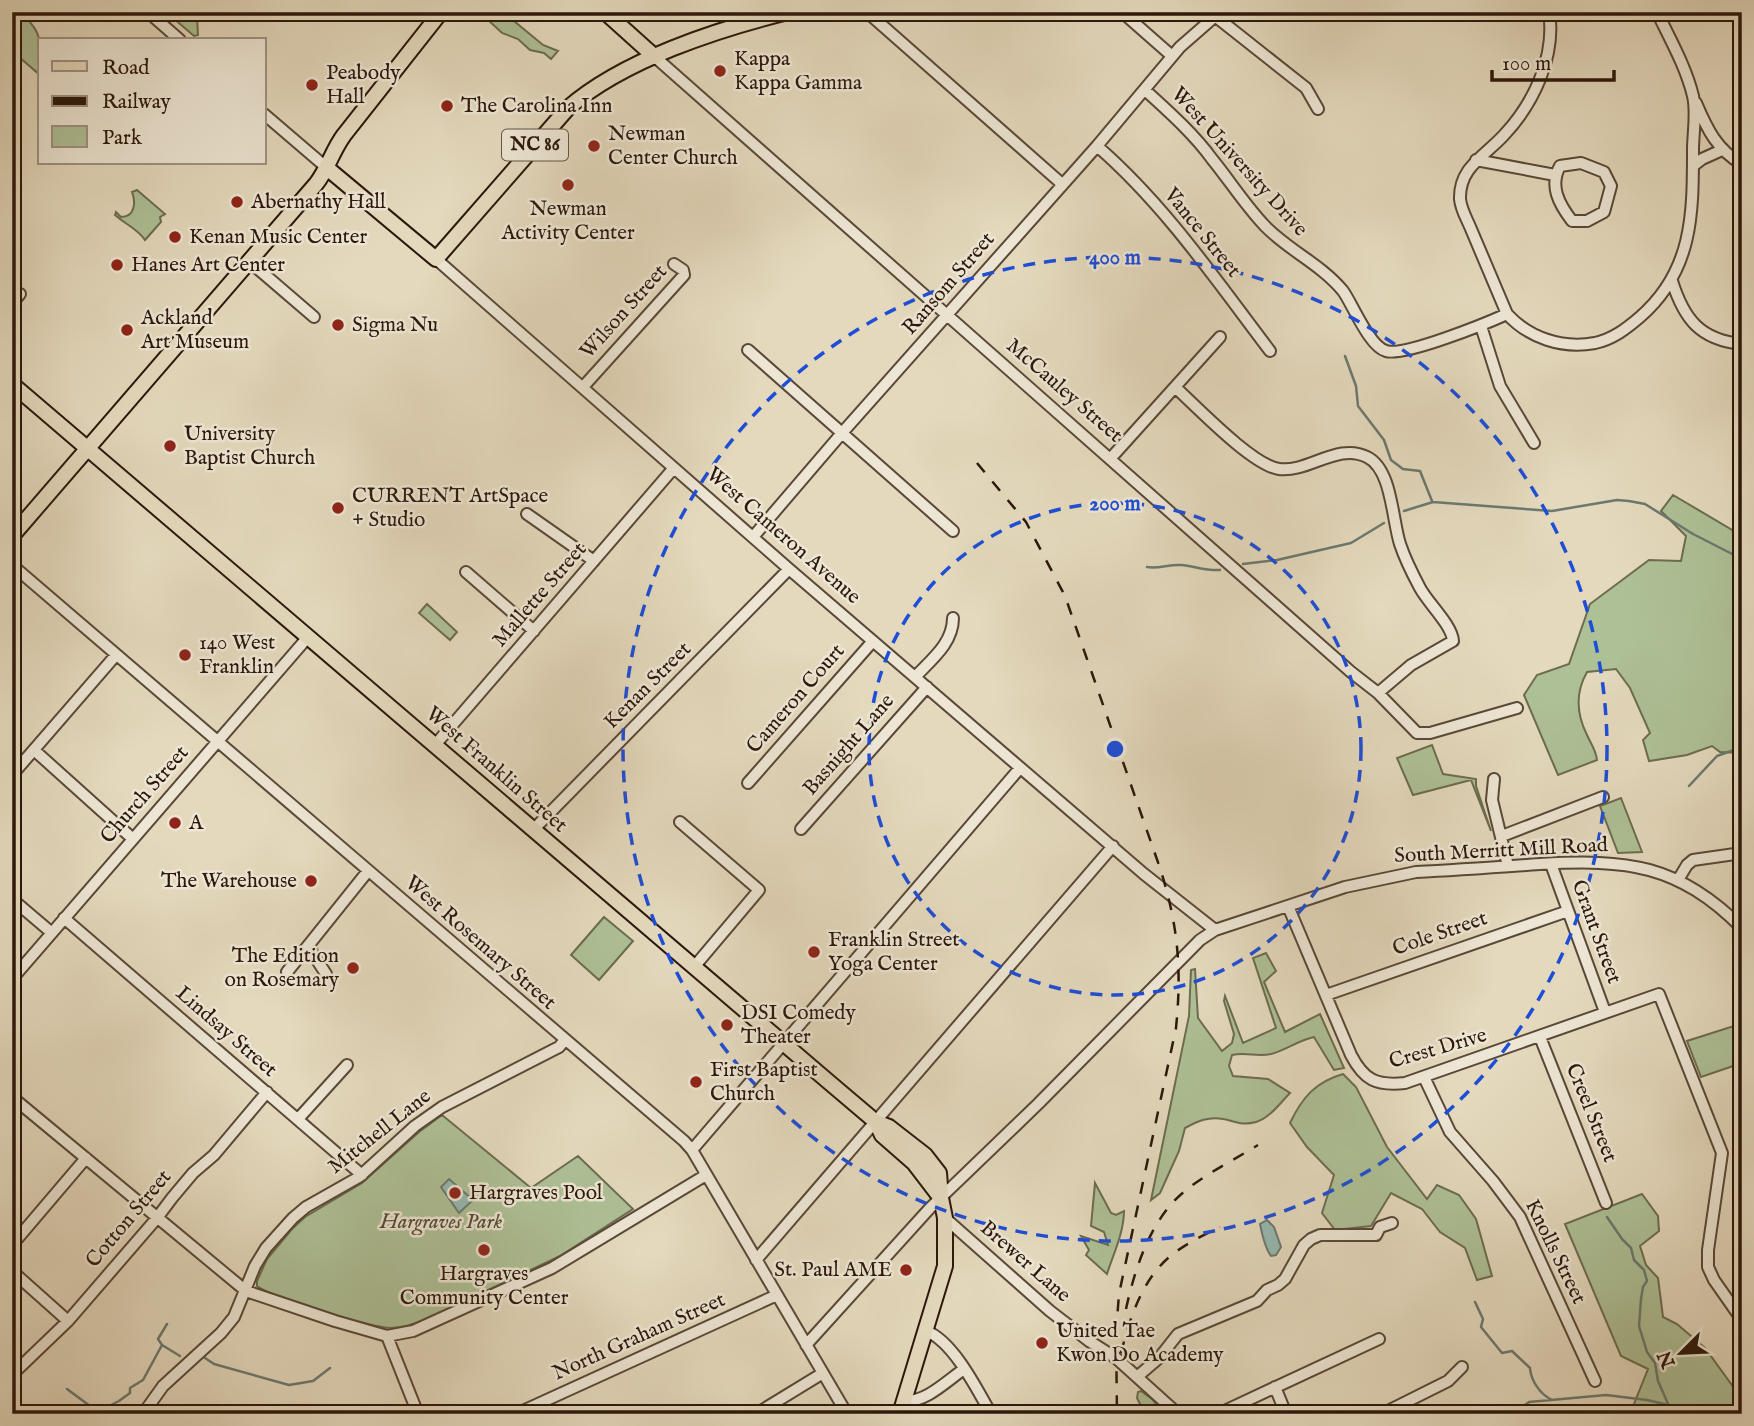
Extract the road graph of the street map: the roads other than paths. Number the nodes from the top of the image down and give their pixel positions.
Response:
1 (148, 12) edge
2 (441, 12) edge
3 (605, 12) edge
4 (788, 12) edge
5 (867, 12) edge
6 (1122, 12) edge
7 (1549, 12) edge
8 (1657, 12) edge
9 (1218, 14) edge
10 (178, 38) edge
11 (1172, 56) junction
12 (655, 57) junction
13 (1145, 90) junction
14 (1694, 98) junction
15 (1318, 109) dead end
16 (266, 116) edge
17 (1097, 146) junction
18 (1722, 150) junction
19 (1476, 160) junction
20 (1742, 164) edge
21 (1693, 166) junction
22 (327, 168) junction
23 (1555, 176) junction
24 (1062, 184) junction
25 (436, 259) junction
26 (250, 262) junction
27 (674, 264) dead end
28 (1672, 281) junction
29 (20, 294) dead end
30 (12, 303) edge
31 (1507, 314) junction
32 (947, 315) junction
33 (314, 317) dead end
34 (1481, 326) junction
35 (1220, 337) dead end
36 (1742, 344) edge
37 (748, 350) dead end
38 (1270, 351) dead end
39 (12, 384) edge
40 (583, 387) junction
41 (1175, 387) junction
42 (842, 433) junction
43 (1534, 443) dead end
44 (89, 449) junction
45 (1110, 459) junction
46 (673, 469) junction
47 (527, 514) dead end
48 (953, 531) dead end
49 (12, 536) edge
50 (753, 537) junction
51 (594, 561) junction
52 (12, 565) edge
53 (789, 569) junction
54 (466, 572) dead end
55 (953, 618) dead end
56 (534, 631) junction
57 (307, 637) junction
58 (873, 641) junction
59 (116, 655) junction
60 (915, 677) junction
61 (926, 687) junction
62 (1378, 693) junction
63 (1517, 708) dead end
64 (216, 741) junction
65 (435, 745) junction
66 (34, 750) junction
67 (1020, 768) junction
68 (12, 775) edge
69 (1494, 779) dead end
70 (748, 783) dead end
71 (1603, 797) dead end
72 (680, 822) dead end
73 (801, 829) dead end
74 (533, 830) junction
75 (1502, 836) junction
76 (133, 839) junction
77 (1113, 846) junction
78 (1742, 853) edge
79 (1552, 864) junction
80 (1508, 866) junction
81 (368, 871) junction
82 (1678, 880) junction
83 (12, 899) edge
84 (1289, 906) junction
85 (1568, 911) junction
86 (64, 918) junction
87 (1742, 928) edge
88 (1215, 930) junction
89 (52, 933) junction
90 (308, 946) junction
91 (694, 967) junction
92 (286, 972) dead end
93 (326, 974) dead end
94 (12, 979) edge
95 (1326, 995) junction
96 (1605, 1012) junction
97 (1540, 1037) junction
98 (565, 1040) junction
99 (784, 1044) junction
100 (347, 1065) dead end
101 (1424, 1077) junction
102 (267, 1092) junction
103 (12, 1097) edge
104 (298, 1119) junction
105 (876, 1122) junction
106 (692, 1150) junction
107 (86, 1158) junction
108 (362, 1175) junction
109 (706, 1175) junction
110 (940, 1198) junction
111 (1606, 1203) dead end
112 (157, 1218) junction
113 (945, 1218) junction
114 (1392, 1223) dead end
115 (12, 1245) edge
116 (756, 1260) junction
117 (12, 1271) edge
118 (246, 1291) junction
119 (777, 1295) junction
120 (1742, 1320) edge
121 (68, 1321) junction
122 (926, 1331) junction
123 (387, 1336) junction
124 (1379, 1339) dead end
125 (806, 1345) junction
126 (1462, 1367) dead end
127 (18, 1369) dead end
128 (964, 1369) junction
129 (823, 1373) junction
130 (1138, 1376) junction
131 (1595, 1381) dead end
132 (1275, 1387) junction
133 (902, 1407) edge
134 (143, 1414) edge
135 (418, 1414) edge
136 (516, 1414) edge
137 (757, 1414) edge
138 (847, 1414) edge
139 (991, 1414) edge
140 (1178, 1414) edge
141 (1218, 1414) edge
142 (1286, 1414) edge
143 (1382, 1414) edge

1 - 10 street
2 - 22 main road
3 - 12 main road, McCauley Street
4 - 12 main road, NC 86
5 - 24 street
6 - 11 street, West University Drive
7 - 19 street
8 - 14 street
9 - 11 street, Ransom Street
9 - 15 street
11 - 13 street, Ransom Street
12 - 25 main road, NC 86
12 - 32 street, McCauley Street
13 - 17 street, Ransom Street
13 - 34 street, West University Drive
14 - 18 street
14 - 21 street
16 - 22 street
17 - 24 street, Ransom Street
17 - 38 street, Vance Street
18 - 20 street
18 - 21 street
19 - 23 street
19 - 31 street
21 - 28 street
22 - 25 main road, West Cameron Avenue
22 - 26 main road
23 - 23 street
24 - 32 street, Ransom Street
25 - 40 street, West Cameron Avenue
26 - 33 street
26 - 44 main road
27 - 40 street, Wilson Street
28 - 31 street
28 - 36 street
29 - 30 street
31 - 34 street, West University Drive
32 - 42 street, Ransom Street
32 - 45 street, McCauley Street
34 - 43 street
35 - 41 street
37 - 42 street
39 - 44 main road, West Franklin Street
40 - 46 street, West Cameron Avenue
41 - 45 street
41 - 62 street
42 - 48 street
42 - 50 street, Ransom Street
44 - 49 main road
44 - 57 main road, West Franklin Street
45 - 62 street, McCauley Street
46 - 50 street, West Cameron Avenue
46 - 51 street, Mallette Street
47 - 51 street
50 - 53 street, West Cameron Avenue
51 - 56 street, Mallette Street
52 - 59 street, West Rosemary Street
53 - 58 street, West Cameron Avenue
53 - 74 street, Kenan Street
54 - 56 street
55 - 60 street
56 - 65 street, Mallette Street
57 - 64 street, Church Street
57 - 65 main road, West Franklin Street
58 - 60 street, West Cameron Avenue
58 - 70 street, Cameron Court
59 - 64 street, West Rosemary Street
59 - 66 street
60 - 61 street, West Cameron Avenue
61 - 67 street, West Cameron Avenue
61 - 73 street, Basnight Lane
62 - 63 street, McCauley Street
64 - 76 street, Church Street
64 - 81 street, West Rosemary Street
65 - 74 main road, West Franklin Street
66 - 68 street
66 - 76 street
67 - 77 street, West Cameron Avenue
67 - 99 street
69 - 75 street
71 - 75 street
72 - 91 street
74 - 91 main road, West Franklin Street
75 - 80 street
76 - 86 street, Church Street
77 - 88 street, West Cameron Avenue
77 - 105 street
78 - 82 street
79 - 80 street, South Merritt Mill Road
79 - 82 street, South Merritt Mill Road
79 - 85 street, Grant Street
80 - 84 street, South Merritt Mill Road
81 - 90 street
81 - 98 street, West Rosemary Street
82 - 87 street, South Merritt Mill Road
83 - 89 street
84 - 88 street, South Merritt Mill Road
84 - 95 street, Crest Drive
85 - 95 street, Cole Street
85 - 96 street, Grant Street
86 - 89 street, Church Street
86 - 102 street, Lindsay Street
88 - 110 street, South Merritt Mill Road
89 - 94 street, Church Street
90 - 92 street
90 - 93 street
91 - 99 main road, West Franklin Street
95 - 101 street, Crest Drive
96 - 97 street, Crest Drive
96 - 120 street, Crest Drive
97 - 101 street, Crest Drive
97 - 111 street, Creel Street
98 - 106 street, West Rosemary Street
98 - 108 street, Mitchell Lane
99 - 105 main road, West Franklin Street
99 - 106 street
100 - 104 street
101 - 131 street, Knolls Street
102 - 104 street, Lindsay Street
102 - 112 street, Cotton Street
103 - 107 street
104 - 108 street, Lindsay Street
105 - 110 main road, West Franklin Street
105 - 116 street
106 - 109 street, West Rosemary Street
107 - 112 street
107 - 115 street
108 - 118 street, Mitchell Lane
109 - 116 street, West Rosemary Street
109 - 123 street
110 - 113 main road
110 - 125 street, South Merritt Mill Road
112 - 118 street
112 - 121 street, Cotton Street
113 - 122 main road
113 - 130 street, Brewer Lane
114 - 130 street
116 - 119 street, West Rosemary Street
117 - 121 street
118 - 123 street
118 - 134 street, Mitchell Lane
119 - 125 street, West Rosemary Street
119 - 136 street, North Graham Street
121 - 127 street, Cotton Street
122 - 128 street
122 - 133 main road
123 - 135 street
124 - 132 street
125 - 129 street, West Rosemary Street
126 - 143 street
128 - 133 street
128 - 139 street
129 - 137 street
129 - 138 street, West Rosemary Street
130 - 140 street, Brewer Lane
132 - 141 street
132 - 142 street

